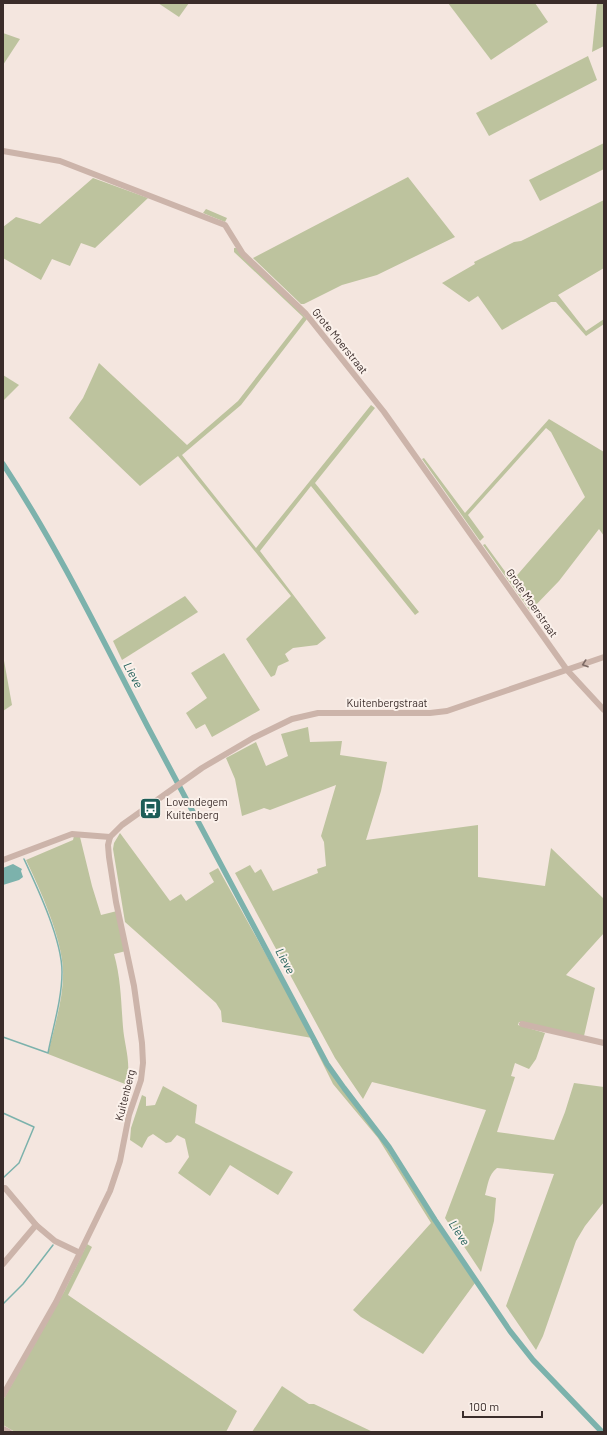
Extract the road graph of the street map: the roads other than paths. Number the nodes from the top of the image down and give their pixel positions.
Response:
1 (3, 151) edge
2 (604, 657) edge
3 (567, 670) junction
4 (604, 710) edge
5 (110, 837) junction
6 (3, 860) edge
7 (522, 1024) dead end
8 (604, 1042) edge
9 (3, 1188) edge
10 (36, 1225) junction
11 (80, 1253) junction
12 (3, 1264) edge
13 (3, 1395) edge
14 (3, 1428) edge
15 (9, 1432) edge

1 - 3 street, Grote Moerstraat
2 -> 3 street, Kuitenbergstraat
3 - 4 street, Grote Moerstraat
3 - 5 street, Kuitenbergstraat
5 - 6 street
5 - 11 street, Kuitenberg
7 - 8 street
9 - 10 street
10 - 11 street
10 - 12 street
11 - 13 street, Kuitenberg
14 - 15 street

